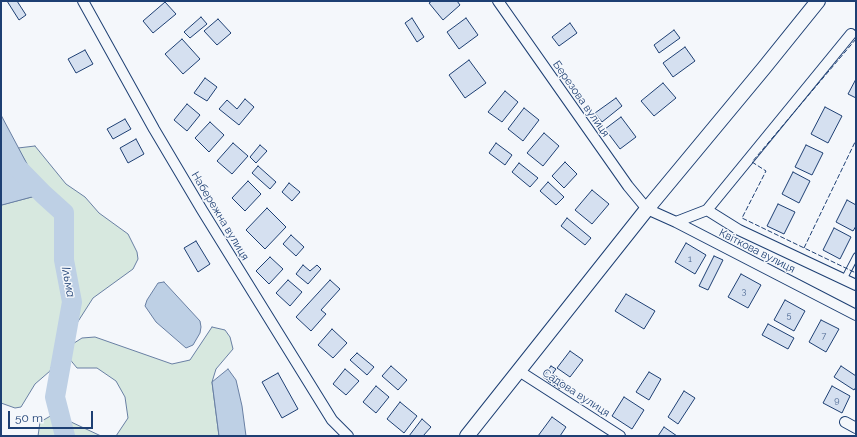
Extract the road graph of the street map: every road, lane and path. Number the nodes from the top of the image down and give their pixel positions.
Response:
1 (82, 1) edge
2 (498, 1) edge
3 (818, 1) edge
4 (852, 34) dead end
5 (647, 209) junction
6 (707, 210) junction
7 (676, 222) junction
8 (856, 256) edge
9 (844, 279) junction
10 (856, 285) edge
11 (856, 315) edge
12 (519, 371) junction
13 (845, 422) dead end
14 (856, 428) edge
15 (348, 436) edge
16 (467, 436) edge
17 (620, 436) edge

1 - 15 street, Набережна вулиця
2 - 5 street, Березова вулиця
3 - 5 street
4 - 6 street
5 - 7 street, Квіткова вулиця
5 - 12 street
6 - 7 street
6 - 9 street
7 - 11 street, Квіткова вулиця
8 - 9 lane
9 - 10 street
12 - 16 street
12 - 17 street, Садова вулиця
13 - 14 street

